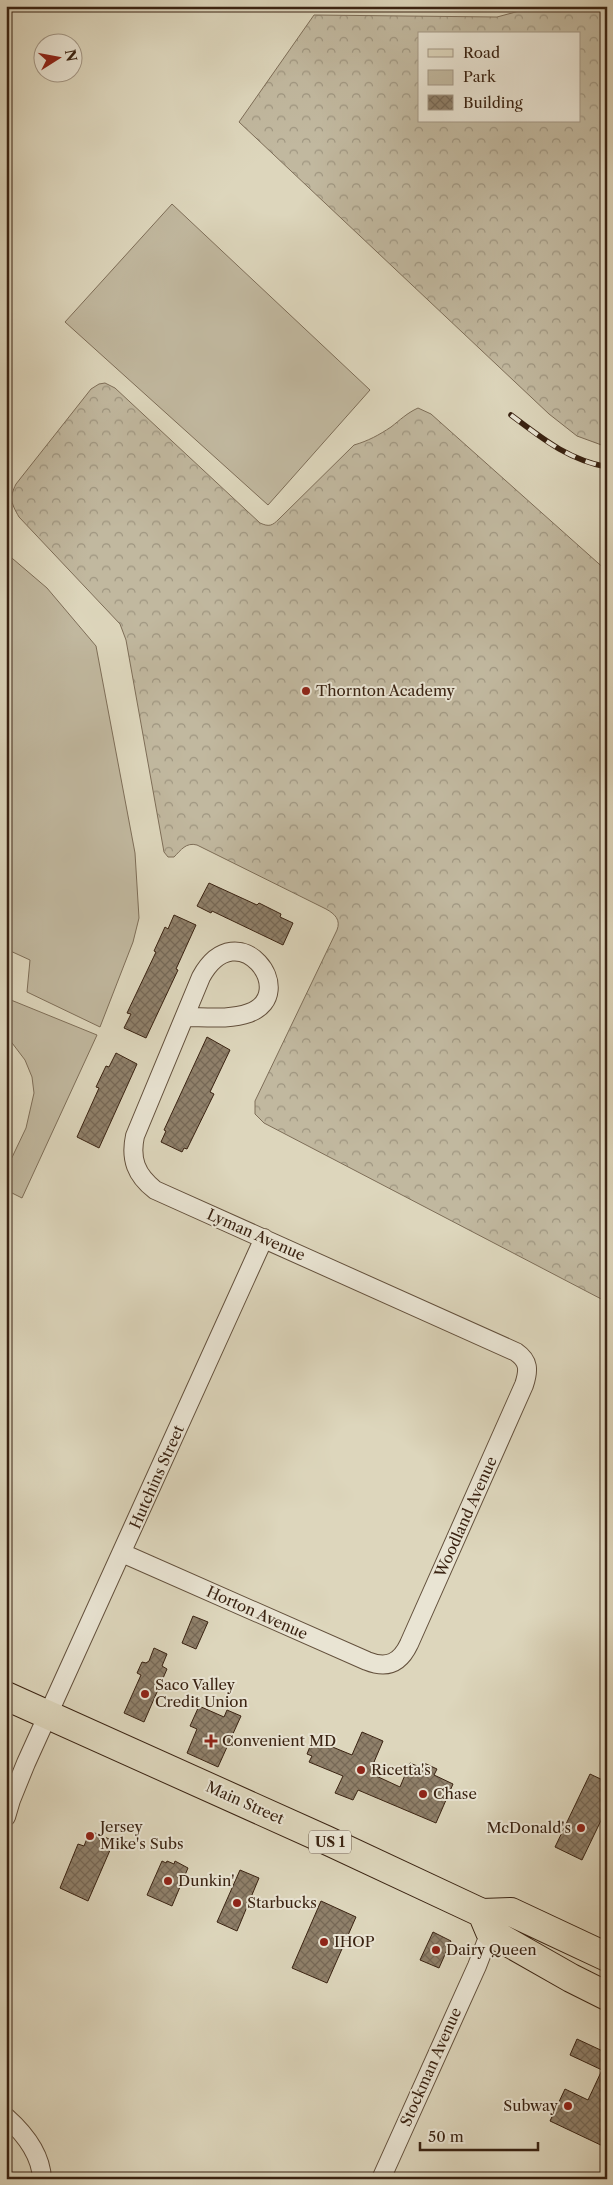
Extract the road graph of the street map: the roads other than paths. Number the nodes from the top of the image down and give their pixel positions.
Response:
1 (185, 1017) junction
2 (264, 1238) junction
3 (527, 1364) joint
4 (122, 1553) junction
5 (393, 1664) joint
6 (6, 1696) edge
7 (48, 1715) junction
8 (6, 1816) edge
9 (484, 1933) junction
10 (607, 1957) edge
11 (607, 1996) edge
12 (6, 2117) edge
13 (42, 2179) edge
14 (381, 2179) edge

1 - 1 street, Lyman Avenue
1 - 2 street, Lyman Avenue
2 - 3 street, Lyman Avenue
2 - 4 street, Hutchins Street
3 - 5 street, Woodland Avenue
4 - 5 street, Horton Avenue
4 - 7 street, Hutchins Street
6 - 7 main road, Main Street / US 1
7 - 8 street, Hutchins Street
7 - 9 main road, Main Street / US 1
9 - 10 main road, Main Street / US 1
9 - 11 main road, Main Street / US 1
9 - 14 street, Stockman Avenue
12 - 13 street

